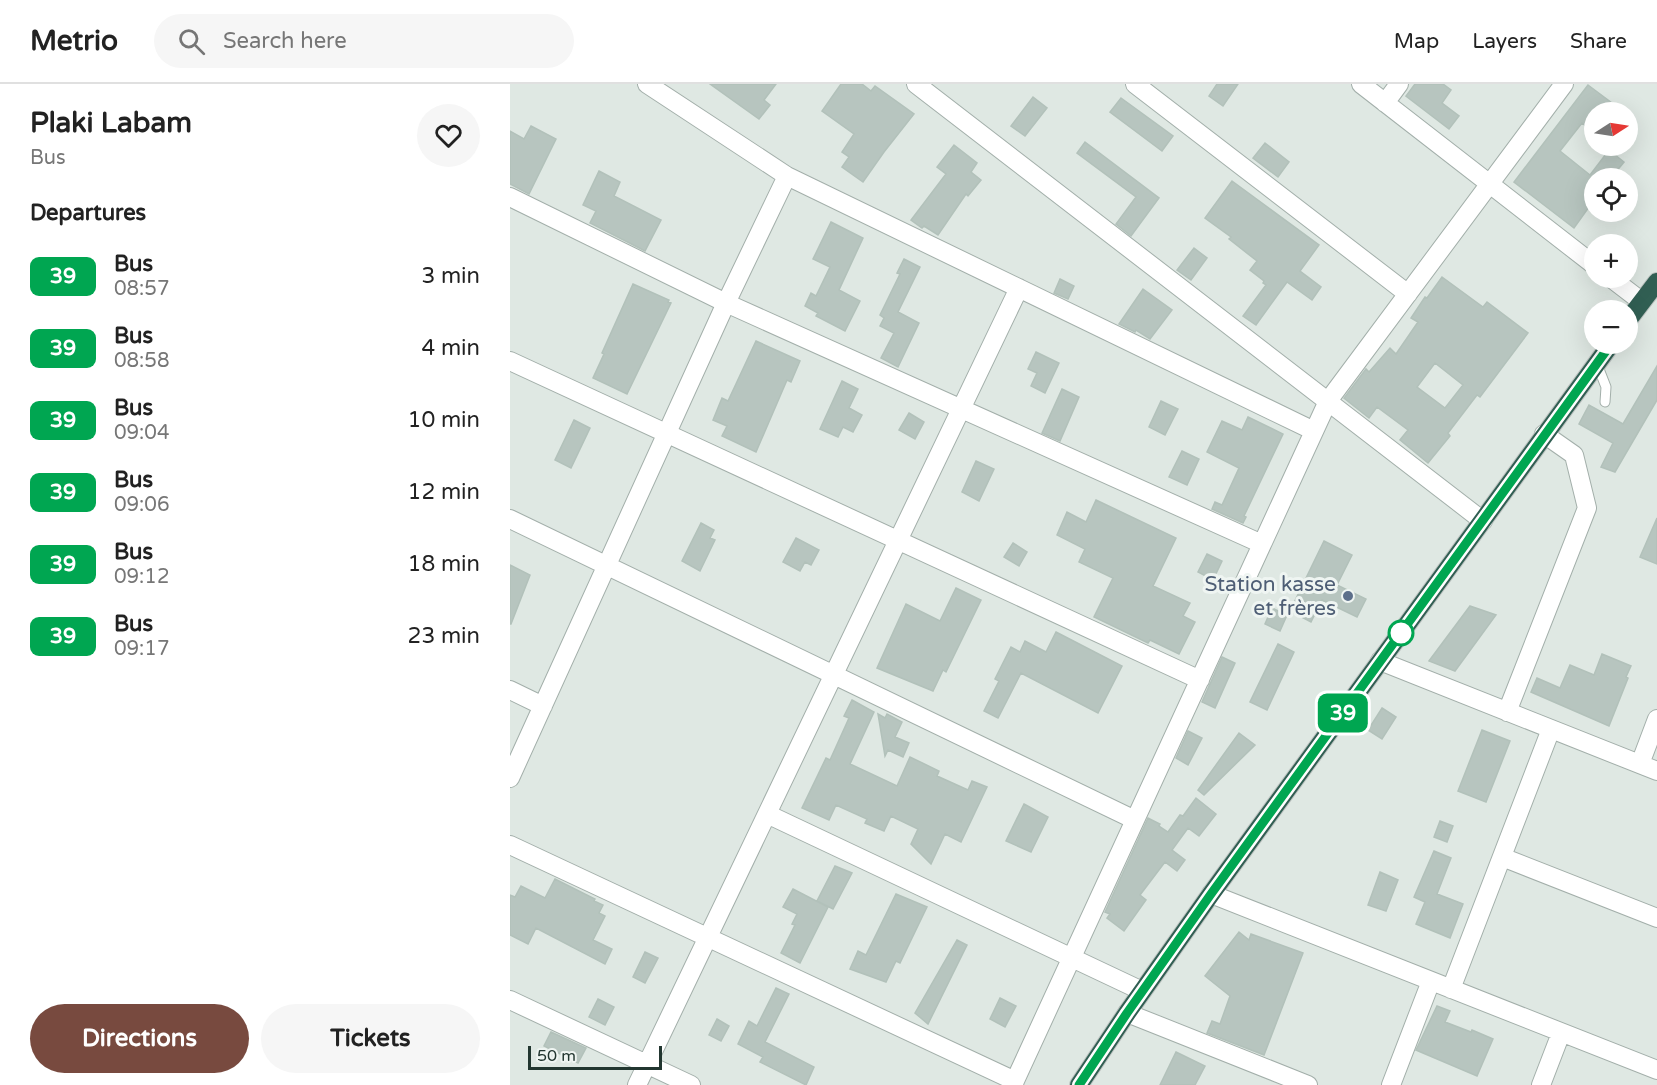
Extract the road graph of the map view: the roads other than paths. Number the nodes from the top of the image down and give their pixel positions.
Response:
1 (647, 84) edge
2 (916, 84) edge
3 (1136, 84) edge
4 (1360, 84) edge
5 (1399, 84) edge
6 (1564, 84) edge
7 (1385, 103) junction
8 (787, 176) junction
9 (1490, 184) junction
10 (510, 197) edge
11 (1584, 257) edge
12 (1019, 288) junction
13 (1651, 292) edge
14 (1408, 294) junction
15 (726, 303) junction
16 (1638, 308) edge
17 (1604, 354) edge
18 (510, 361) edge
19 (1597, 363) junction
20 (1328, 401) junction
21 (1605, 402) dead end
22 (961, 409) junction
23 (1314, 431) junction
24 (667, 434) junction
25 (1544, 434) junction
26 (510, 519) edge
27 (1483, 520) junction
28 (898, 540) junction
29 (1262, 544) junction
30 (607, 566) junction
31 (1380, 661) junction
32 (834, 675) junction
33 (1200, 680) junction
34 (510, 690) edge
35 (543, 706) junction
36 (1508, 712) junction
37 (1657, 719) edge
38 (1551, 729) junction
39 (1640, 764) junction
40 (1657, 771) edge
41 (510, 778) edge
42 (766, 814) junction
43 (1135, 820) junction
44 (510, 845) edge
45 (1502, 857) junction
46 (1211, 894) junction
47 (1657, 918) edge
48 (708, 937) junction
49 (1071, 958) junction
50 (1431, 981) junction
51 (1451, 989) junction
52 (1142, 992) junction
53 (510, 1000) edge
54 (1127, 1013) junction
55 (1561, 1033) junction
56 (647, 1064) junction
57 (1657, 1071) edge
58 (1014, 1083) edge
59 (637, 1085) edge
60 (691, 1085) edge
61 (1079, 1085) edge
62 (1308, 1085) edge
63 (1391, 1085) edge
64 (1541, 1085) edge

1 - 8 street
2 - 20 street
3 - 14 street
4 - 7 street
5 - 7 street
6 - 9 street
7 - 9 street
8 - 12 street
8 - 15 street
9 - 11 street
9 - 14 street
10 - 15 street
12 - 22 street
12 - 23 street
13 - 16 highway
14 - 20 street
15 - 22 street
15 - 24 street
17 - 19 highway
18 - 24 street
19 - 21 lane
19 - 25 highway
20 - 23 street
20 - 27 street
22 - 28 street
22 - 29 street
23 - 29 street
24 - 28 street
24 - 30 street
25 - 27 highway
25 - 36 street
26 - 30 street
27 - 31 highway
28 - 32 street
28 - 33 street
29 - 33 street
30 - 32 street
30 - 35 street
31 - 36 street
31 - 46 highway
32 - 42 street
32 - 43 street
33 - 43 street
34 - 35 street
35 - 41 street
36 - 38 street
37 - 39 street
38 - 39 street
38 - 45 street
39 - 40 street
42 - 48 street
42 - 49 street
43 - 49 street
44 - 48 street
45 - 47 street
45 - 51 street
46 - 50 street
46 - 52 highway
48 - 56 street
48 - 58 street
49 - 52 street
49 - 58 street
50 - 51 street
50 - 63 street
51 - 55 street
52 - 54 highway
53 - 56 street
54 - 61 highway
54 - 62 street
55 - 57 street
55 - 64 street
56 - 59 street
56 - 60 street

